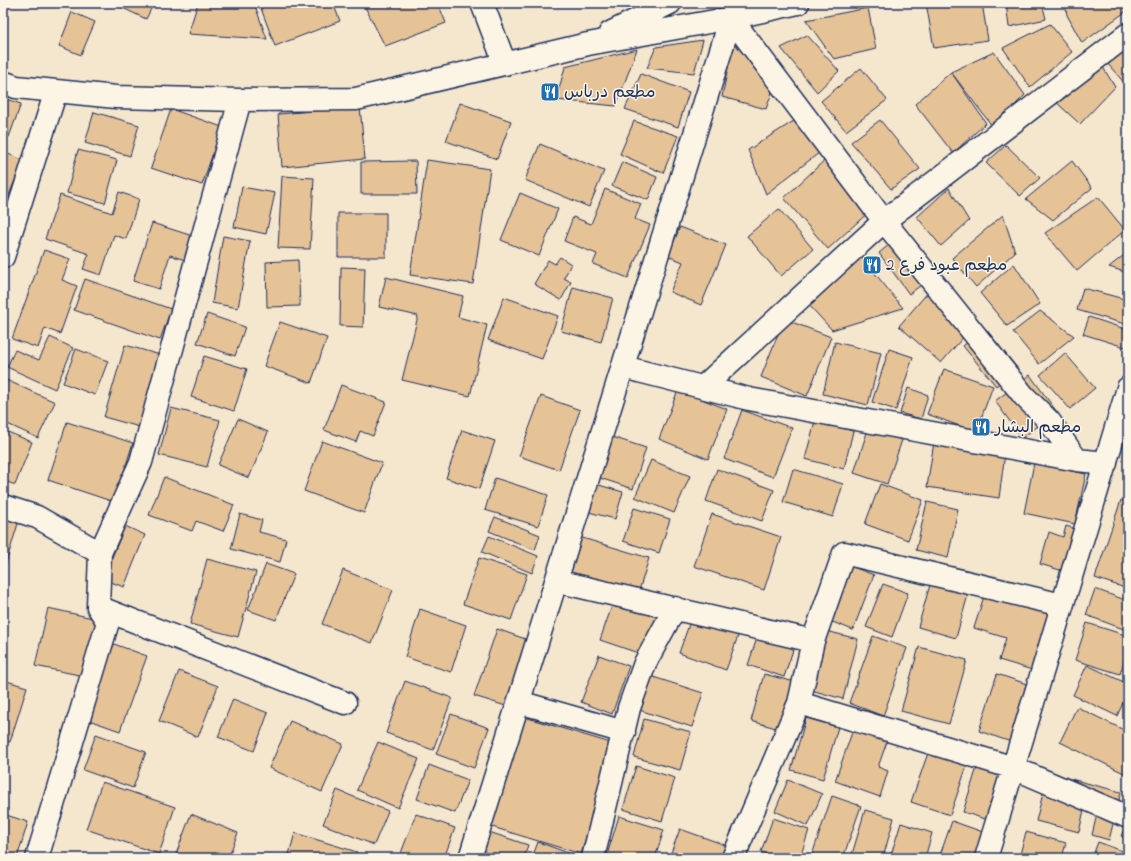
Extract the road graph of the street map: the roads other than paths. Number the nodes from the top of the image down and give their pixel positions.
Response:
1 (482, 3) edge
2 (670, 3) edge
3 (798, 3) edge
4 (731, 18) junction
5 (1128, 34) edge
6 (588, 44) junction
7 (505, 64) junction
8 (3, 82) edge
9 (56, 92) junction
10 (240, 100) junction
11 (884, 221) junction
12 (3, 257) edge
13 (623, 367) junction
14 (703, 387) junction
15 (1128, 388) edge
16 (1077, 460) junction
17 (1106, 463) junction
18 (3, 506) edge
19 (100, 553) junction
20 (556, 581) junction
21 (1062, 605) junction
22 (98, 607) junction
23 (675, 608) junction
24 (813, 641) junction
25 (519, 702) junction
26 (345, 703) dead end
27 (799, 703) junction
28 (624, 732) junction
29 (1014, 768) junction
30 (1128, 817) edge
31 (38, 858) edge
32 (470, 858) edge
33 (594, 858) edge
34 (733, 858) edge
35 (986, 858) edge

1 - 7 street
2 - 6 street
3 - 4 street
4 - 6 street
4 - 11 street
4 - 13 street
5 - 11 street
6 - 7 street
7 - 10 street
8 - 9 street
9 - 10 street
9 - 12 street
10 - 19 street
11 - 14 street
11 - 16 street
13 - 14 street
13 - 20 street
14 - 16 street
15 - 17 street
16 - 17 street
17 - 21 street
18 - 19 street
19 - 22 street
20 - 23 street
20 - 25 street
21 - 24 street
21 - 29 street
22 - 26 street
22 - 31 street
23 - 24 street
23 - 28 street
24 - 27 street
25 - 28 street
25 - 32 street
27 - 29 street
27 - 34 street
28 - 33 street
29 - 30 street
29 - 35 street

